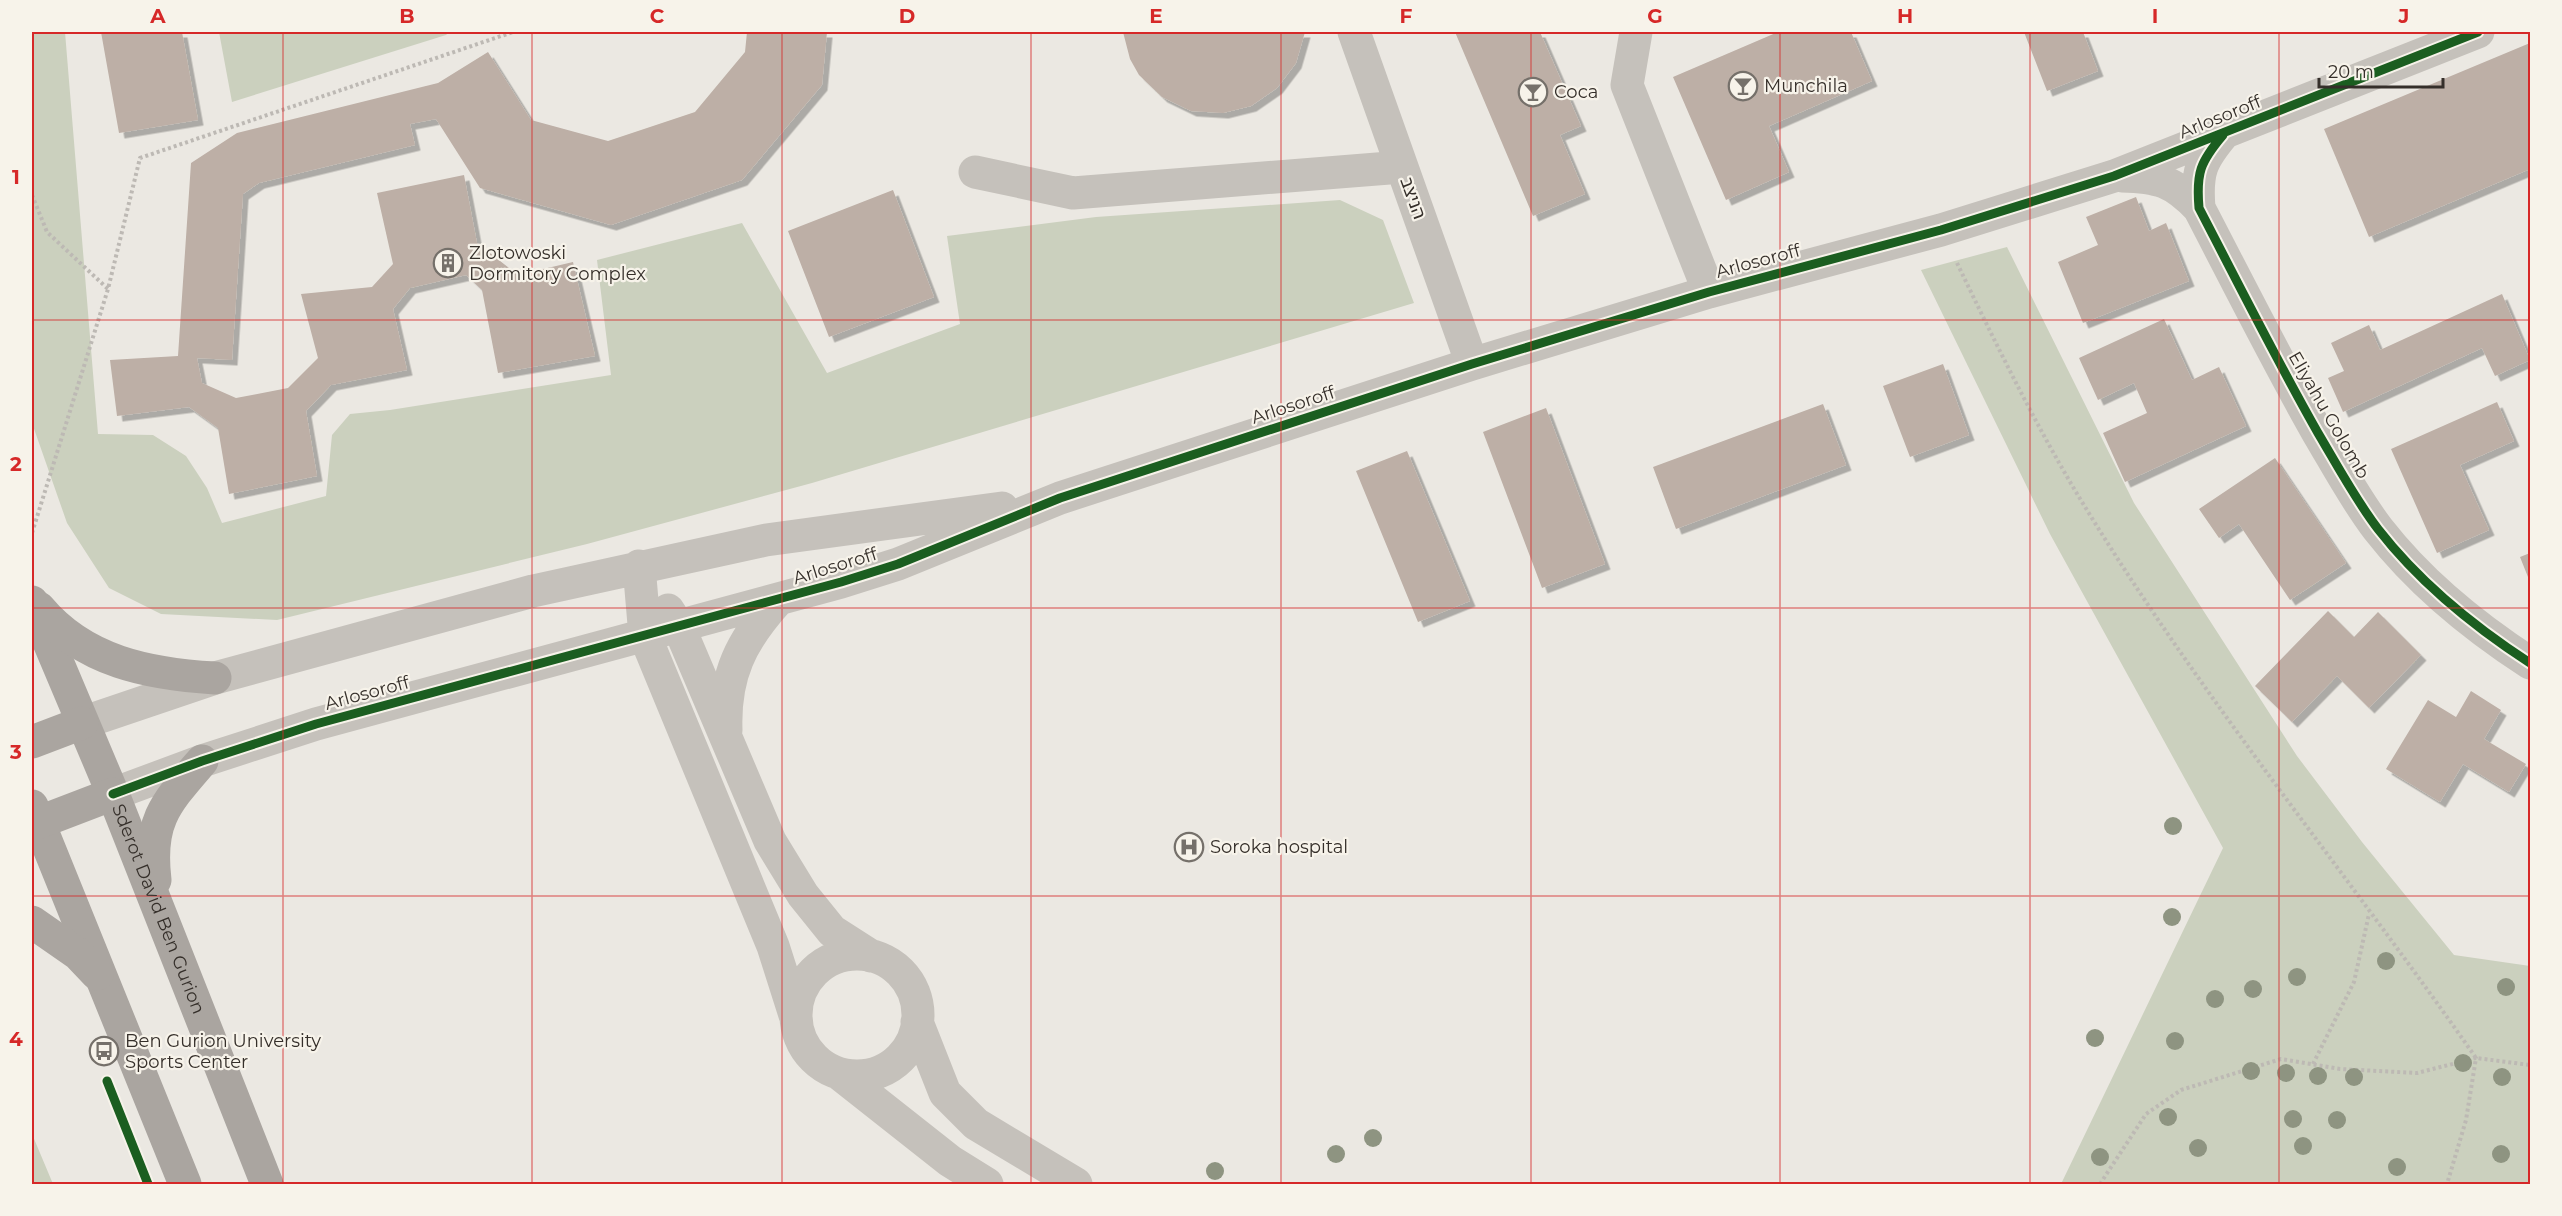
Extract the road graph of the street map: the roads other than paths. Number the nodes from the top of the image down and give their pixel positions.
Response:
1 (1354, 32) edge
2 (1635, 32) edge
3 (2478, 32) edge
4 (2224, 133) junction
5 (1402, 167) junction
6 (975, 172) dead end
7 (2114, 176) junction
8 (2199, 208) junction
9 (1709, 292) junction
10 (1472, 364) junction
11 (1060, 498) junction
12 (639, 566) junction
13 (32, 600) edge
14 (777, 601) junction
15 (679, 627) junction
16 (645, 636) junction
17 (2530, 663) edge
18 (216, 678) junction
19 (82, 723) junction
20 (32, 742) edge
21 (727, 744) junction
22 (202, 761) junction
23 (113, 794) junction
24 (34, 818) edge
25 (158, 909) junction
26 (32, 922) edge
27 (871, 956) junction
28 (104, 982) junction
29 (795, 1015) junction
30 (917, 1022) junction
31 (841, 1075) junction
32 (185, 1185) edge
33 (267, 1185) edge
34 (987, 1185) edge
35 (1076, 1185) edge

1 - 5 street, הניצב
2 - 9 street
3 - 4 street, Arlosoroff
4 - 7 street, Arlosoroff
4 - 8 street, Eliyahu Golomb
5 - 6 street
5 - 10 street, הניצב
7 - 8 street
7 - 9 street, Arlosoroff
8 - 17 street, Eliyahu Golomb
9 - 10 street, Arlosoroff
10 - 11 street, Arlosoroff
11 - 12 street, Arlosoroff
11 - 14 street, Arlosoroff
12 - 15 street
12 - 16 street
12 - 18 street, Arlosoroff
13 - 18 main road
13 - 19 main road, Sderot David Ben Gurion
14 - 15 street, Arlosoroff
14 - 21 street
15 - 16 street, Arlosoroff
15 - 21 street
16 - 22 street, Arlosoroff
16 - 29 street
18 - 19 street, Arlosoroff
19 - 20 main road
19 - 23 main road, Sderot David Ben Gurion
21 - 27 street
22 - 23 street, Arlosoroff
22 - 25 main road
23 - 24 main road, Arlosoroff
23 - 25 main road, Sderot David Ben Gurion
24 - 28 main road
25 - 33 main road, Sderot David Ben Gurion
26 - 28 main road
27 - 29 street
27 - 30 street
28 - 32 main road
29 - 31 street
30 - 31 street
30 - 35 street
31 - 34 street

